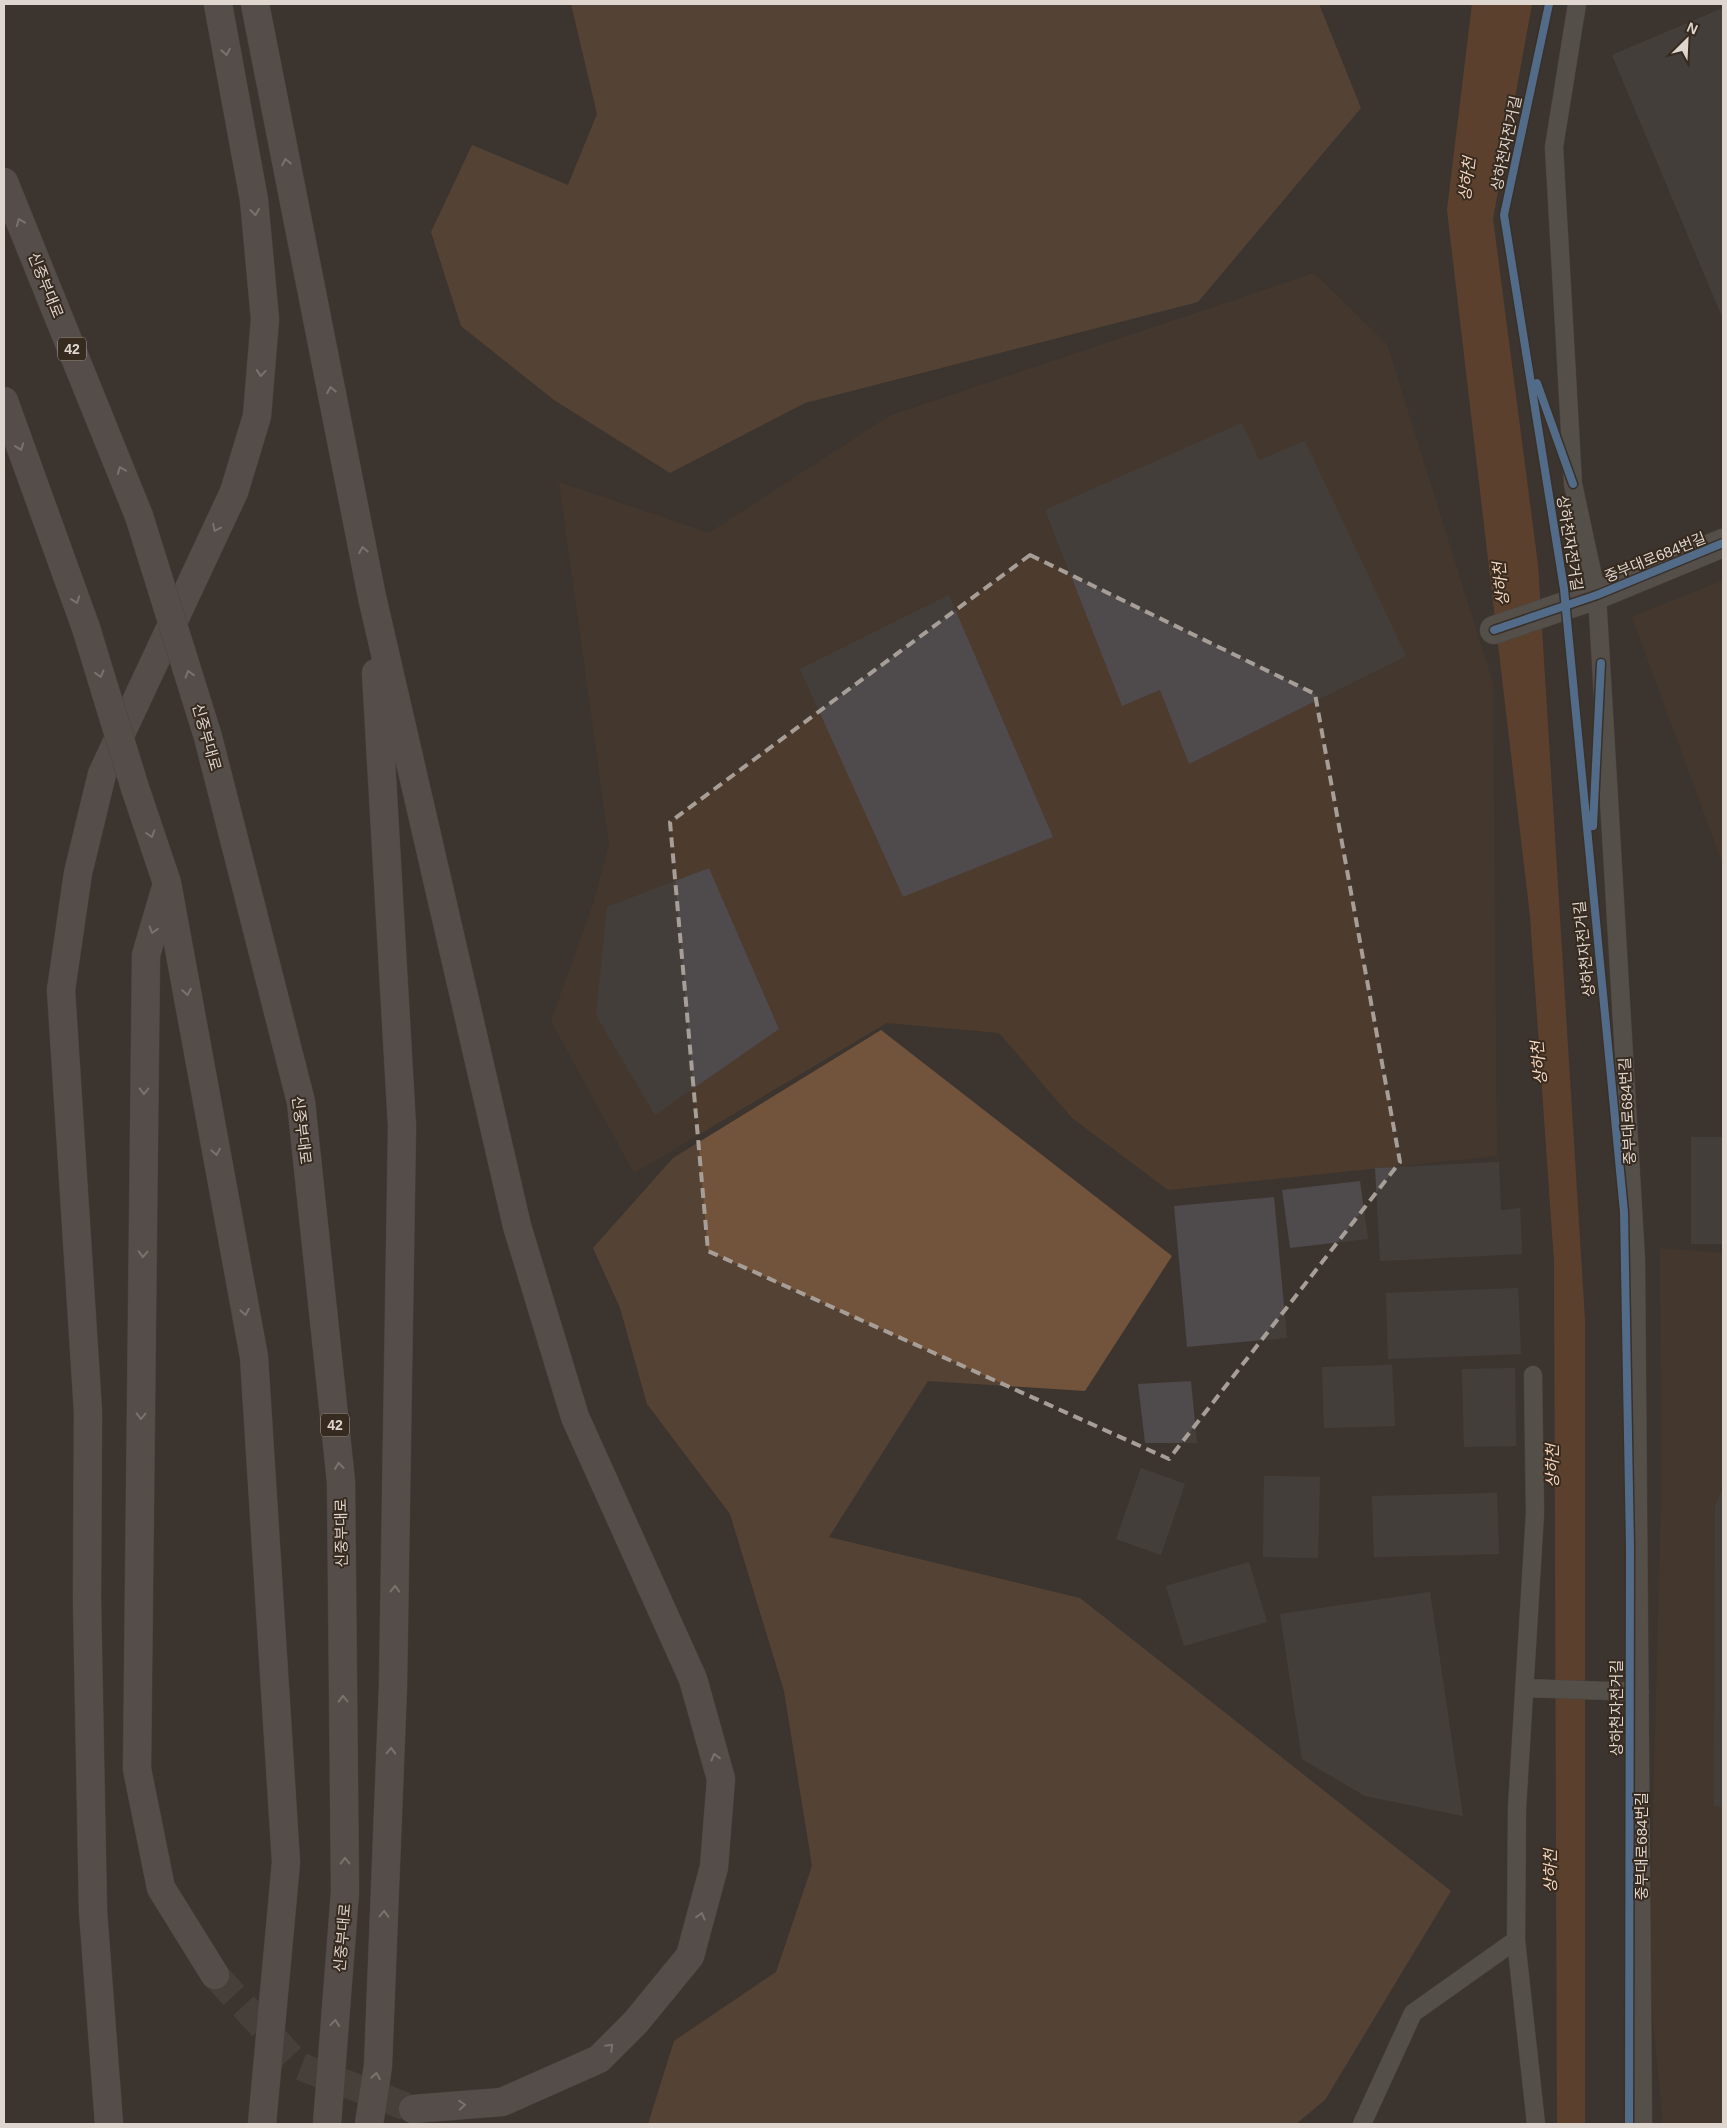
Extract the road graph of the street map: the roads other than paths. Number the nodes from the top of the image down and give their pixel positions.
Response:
1 (218, 4) edge
2 (255, 4) edge
3 (1577, 4) edge
4 (4, 182) edge
5 (4, 401) edge
6 (1723, 544) edge
7 (1597, 595) junction
8 (372, 598) junction
9 (1494, 630) dead end
10 (167, 883) junction
11 (1533, 1375) dead end
12 (1524, 1688) junction
13 (1638, 1692) junction
14 (1516, 1940) junction
15 (215, 1975) tunnel mouth
16 (414, 2109) tunnel mouth
17 (109, 2124) edge
18 (262, 2124) edge
19 (327, 2124) edge
20 (369, 2124) edge
21 (1362, 2124) edge
22 (1536, 2124) edge
23 (1642, 2124) edge

1 -> 17 highway
8 -> 2 highway
3 - 7 lane
19 -> 4 highway, 신중부대로 / 42, bridge
5 -> 10 highway, bridge
6 - 7 street, 중부대로684번길
7 - 9 street
7 - 13 lane, 중부대로684번길
16 -> 8 highway
20 -> 8 highway
10 -> 15 highway
10 -> 18 highway
11 - 12 lane
12 - 13 lane
12 - 14 lane
13 - 23 lane, 중부대로684번길
14 - 21 lane
14 - 22 lane

